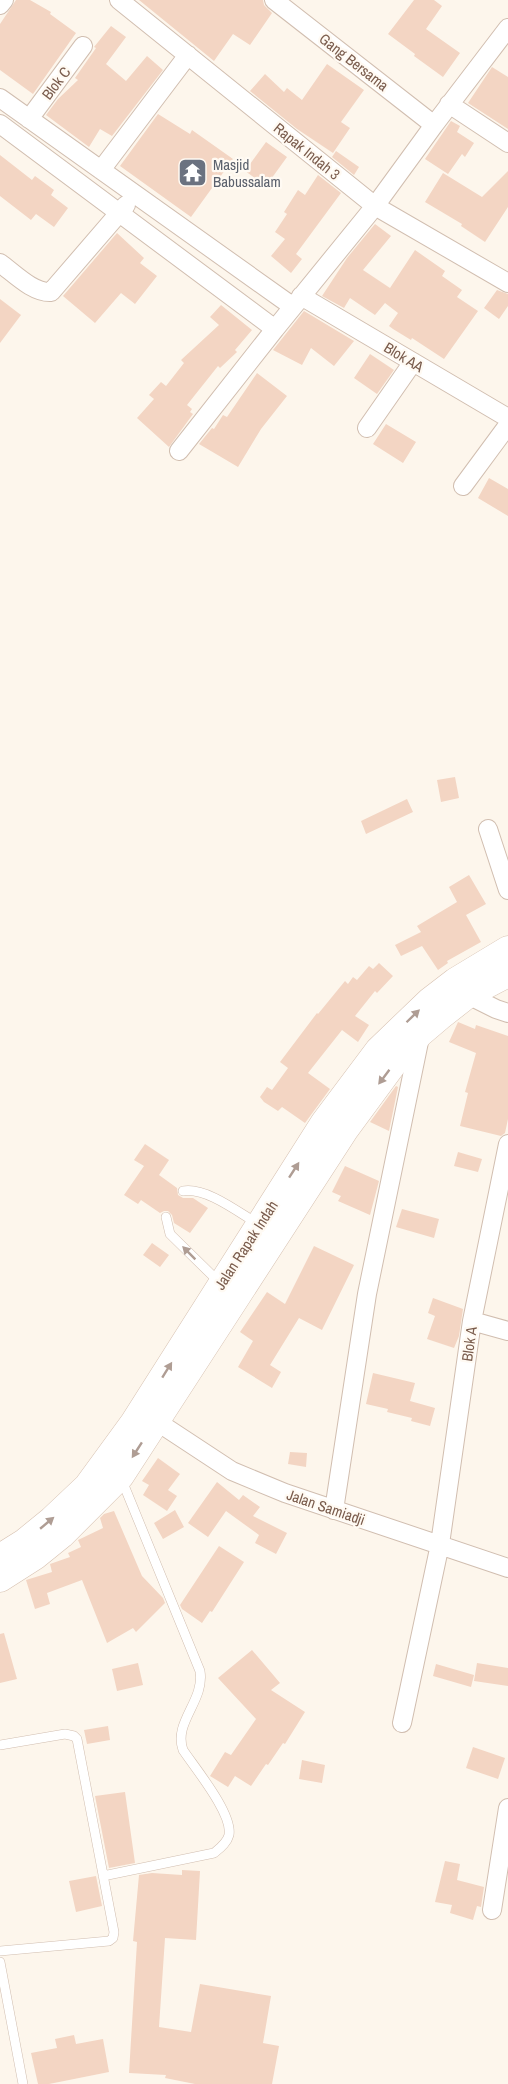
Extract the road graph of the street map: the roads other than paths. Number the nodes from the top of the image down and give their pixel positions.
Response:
1 (4, 0) edge
2 (119, 0) edge
3 (274, 0) edge
4 (0, 5) edge
5 (508, 28) edge
6 (83, 46) dead end
7 (188, 55) junction
8 (0, 98) edge
9 (449, 104) junction
10 (29, 119) junction
11 (0, 124) edge
12 (434, 125) junction
13 (508, 143) edge
14 (101, 170) junction
15 (135, 195) junction
16 (375, 206) junction
17 (118, 213) junction
18 (0, 263) edge
19 (508, 283) edge
20 (297, 301) junction
21 (274, 329) junction
22 (414, 362) junction
23 (508, 418) edge
24 (508, 425) edge
25 (367, 428) dead end
26 (179, 451) dead end
27 (463, 486) dead end
28 (488, 829) dead end
29 (508, 890) edge
30 (508, 949) edge
31 (508, 974) edge
32 (468, 995) junction
33 (508, 1013) edge
34 (420, 1034) junction
35 (508, 1144) edge
36 (183, 1191) dead end
37 (166, 1217) dead end
38 (269, 1229) junction
39 (229, 1290) junction
40 (472, 1321) junction
41 (508, 1331) edge
42 (156, 1421) junction
43 (121, 1476) junction
44 (334, 1510) junction
45 (440, 1544) junction
46 (0, 1557) edge
47 (508, 1568) edge
48 (0, 1579) edge
49 (402, 1723) dead end
50 (0, 1745) edge
51 (508, 1808) edge
52 (103, 1876) junction
53 (492, 1910) dead end
54 (0, 1951) edge
55 (0, 1962) edge
56 (23, 2084) edge

1 - 4 street
2 - 7 street, Rapak Indah 3
3 - 12 street, Gang Bersama
5 - 9 street
6 - 10 street, Blok C
7 - 14 street
7 - 16 street, Rapak Indah 3
8 - 10 street, Blok AA
9 - 12 street
9 - 13 street
10 - 14 street, Blok AA
11 - 17 street
12 - 16 street
14 - 15 street, Blok AA
15 - 17 street
15 - 20 street, Blok AA
16 - 19 street, Rapak Indah 3
16 - 20 street
17 - 18 street
17 - 21 street
20 - 21 street
20 - 22 street, Blok AA
21 - 26 street
22 - 23 street, Blok AA
22 - 25 street
24 - 27 street
28 - 29 street
38 -> 30 main road, Jalan Rapak Indah
31 - 32 main road, Jalan Rapak Indah
32 - 33 street
32 - 34 main road, Jalan Rapak Indah
34 -> 38 main road, Jalan Rapak Indah
34 - 44 street
35 - 40 street, Blok A
36 - 38 lane
39 -> 37 lane
38 - 39 main road, Jalan Rapak Indah
39 - 42 main road, Jalan Rapak Indah
46 -> 39 main road, Jalan Rapak Indah
40 - 41 street
40 - 45 street, Blok A
42 -> 43 main road, Jalan Rapak Indah
42 - 44 street, Jalan Samiadji
43 - 48 main road, Jalan Rapak Indah
43 - 52 lane
44 - 45 street, Jalan Samiadji
45 - 47 street, Jalan Samiadji
45 - 49 street, Blok A
50 - 52 lane
51 - 53 street
52 - 54 lane
55 - 56 lane

